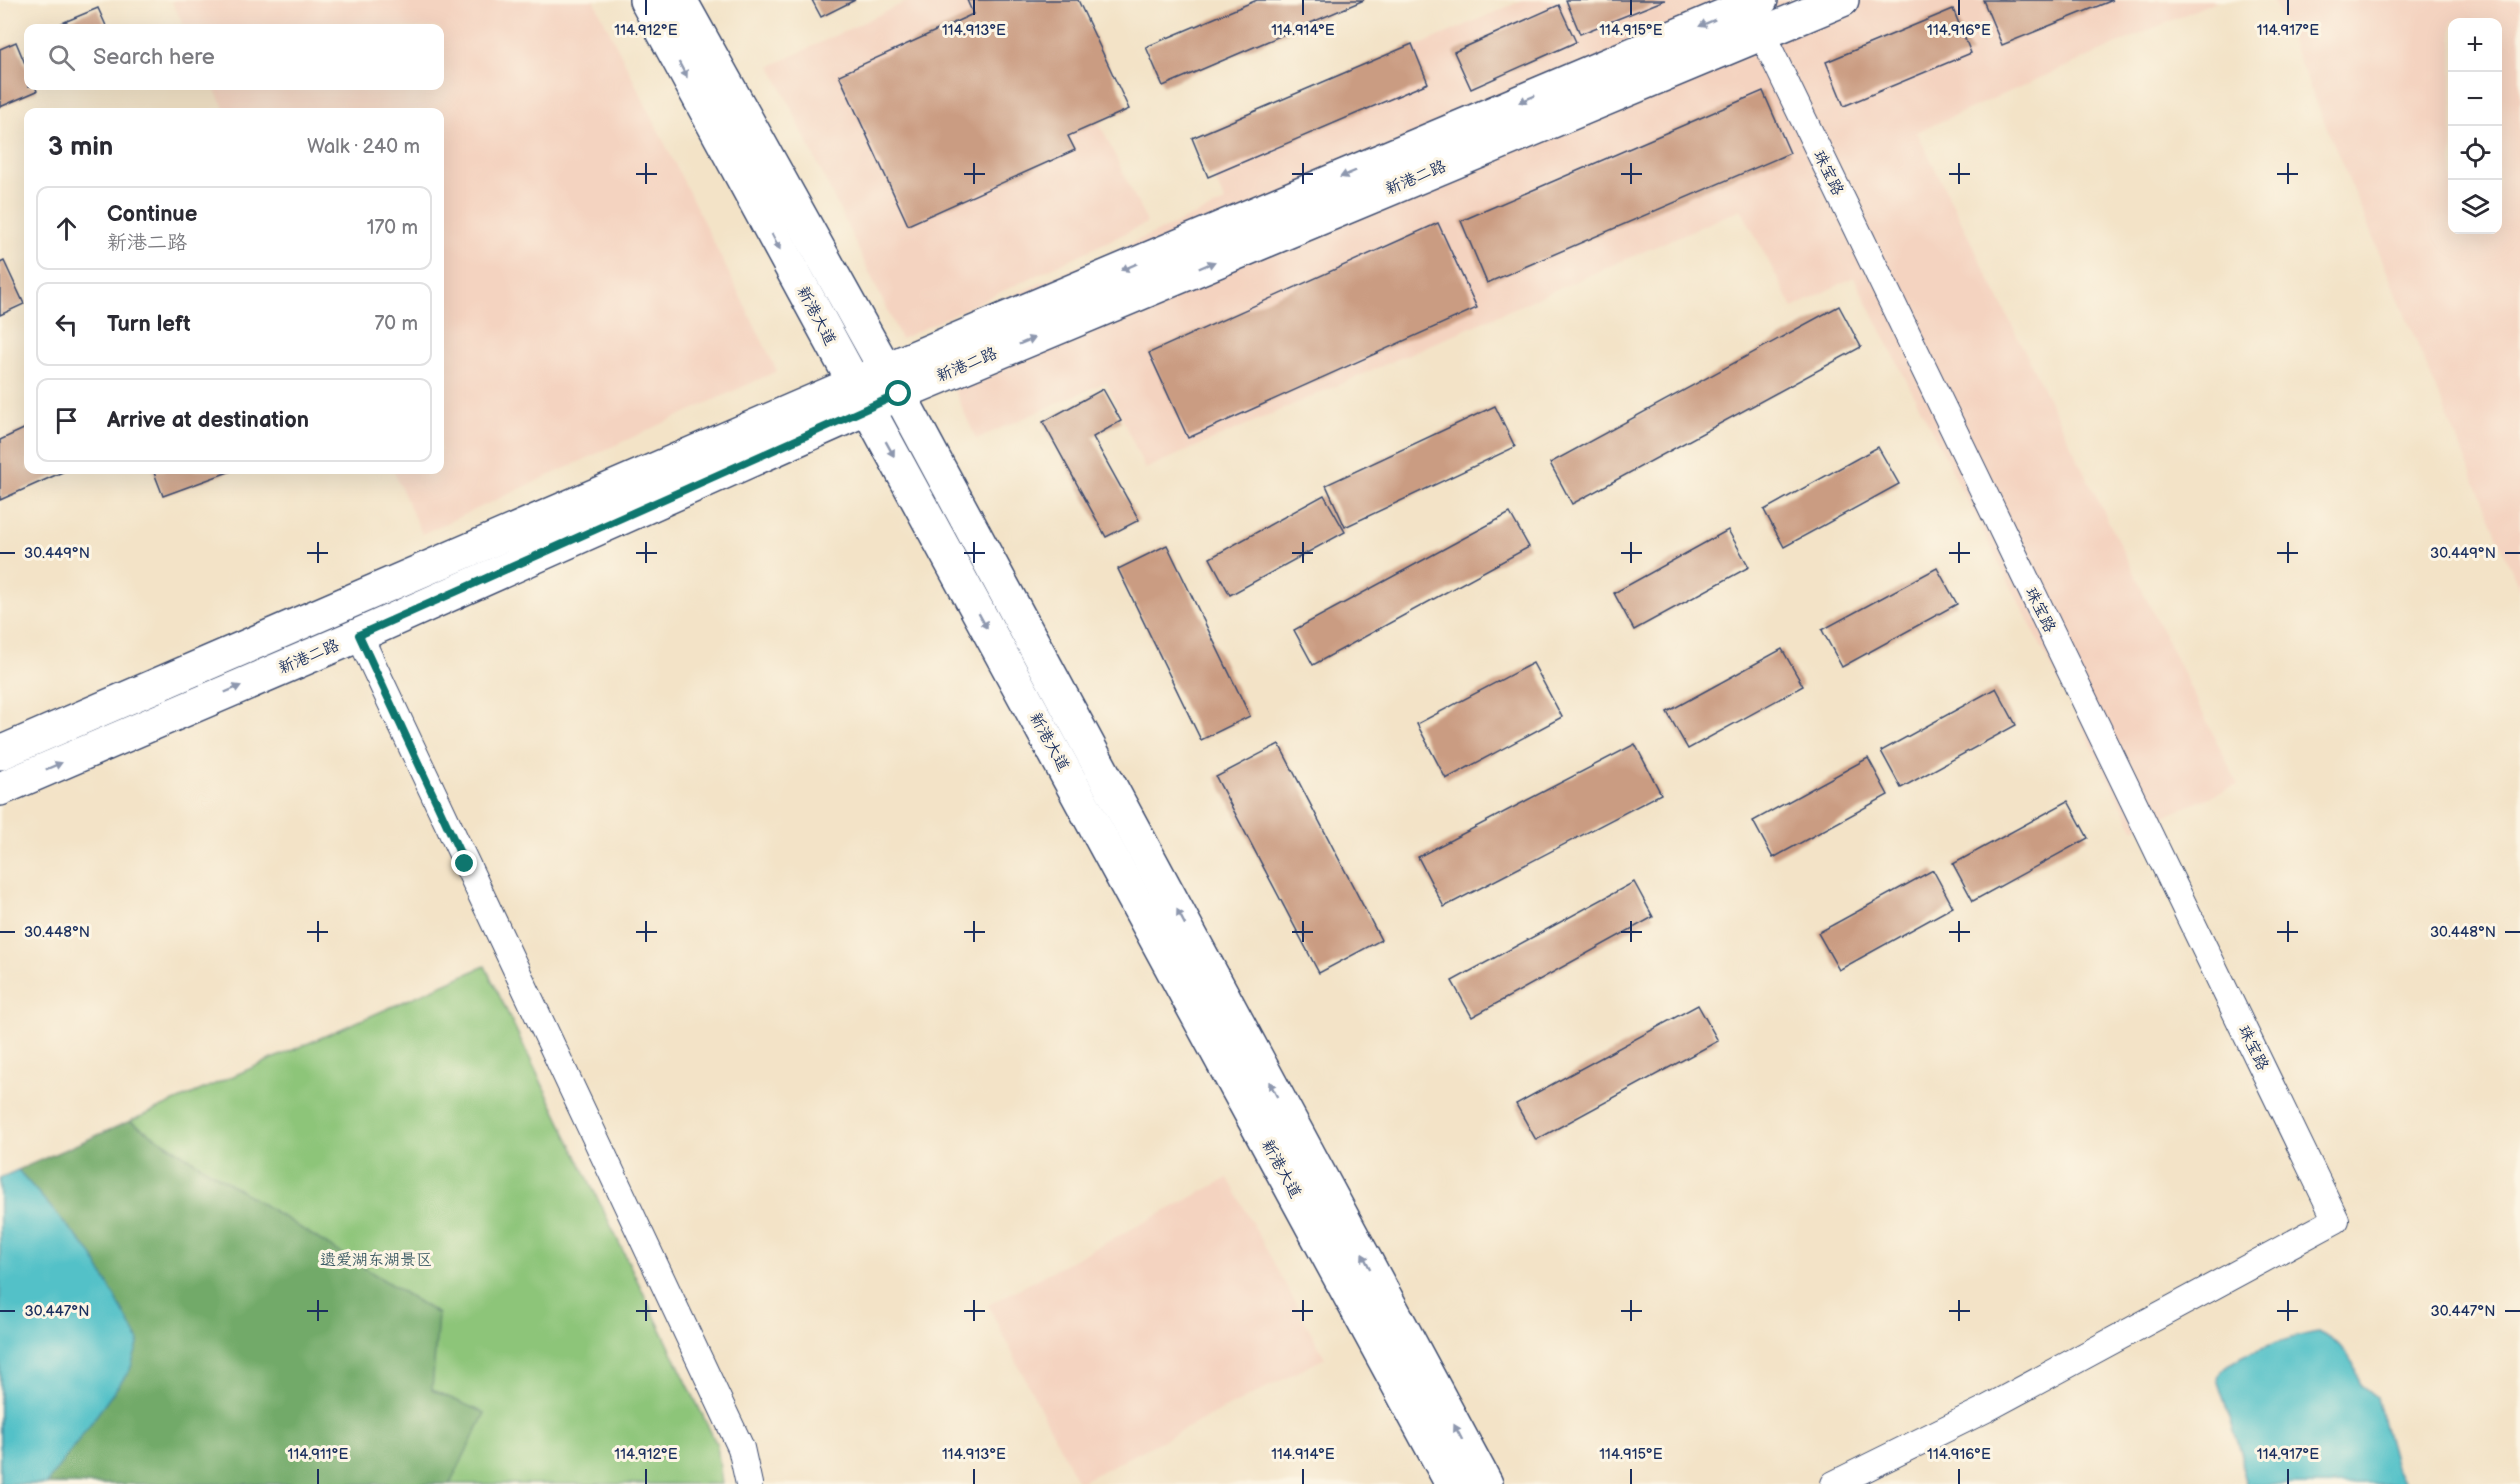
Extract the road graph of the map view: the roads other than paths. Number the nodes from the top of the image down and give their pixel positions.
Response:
1 (646, 0) edge
2 (680, 0) edge
3 (1842, 0) edge
4 (1754, 10) edge
5 (892, 382) junction
6 (860, 396) junction
7 (359, 635) junction
8 (0, 753) edge
9 (0, 789) edge
10 (749, 1484) edge
11 (1452, 1484) edge
12 (1486, 1484) edge
13 (1834, 1484) edge

1 -> 6 main road, 新港大道
2 - 5 main road, 新港大道
3 - 4 main road, 新港二路
4 - 5 main road, 新港二路
4 - 13 street, 珠宝路
5 - 6 main road, 新港二路
12 -> 5 main road, 新港大道
6 - 7 main road, 新港二路
6 - 8 main road, 新港二路
6 -> 11 main road, 新港大道
9 -> 7 main road, 新港二路
7 - 10 street

